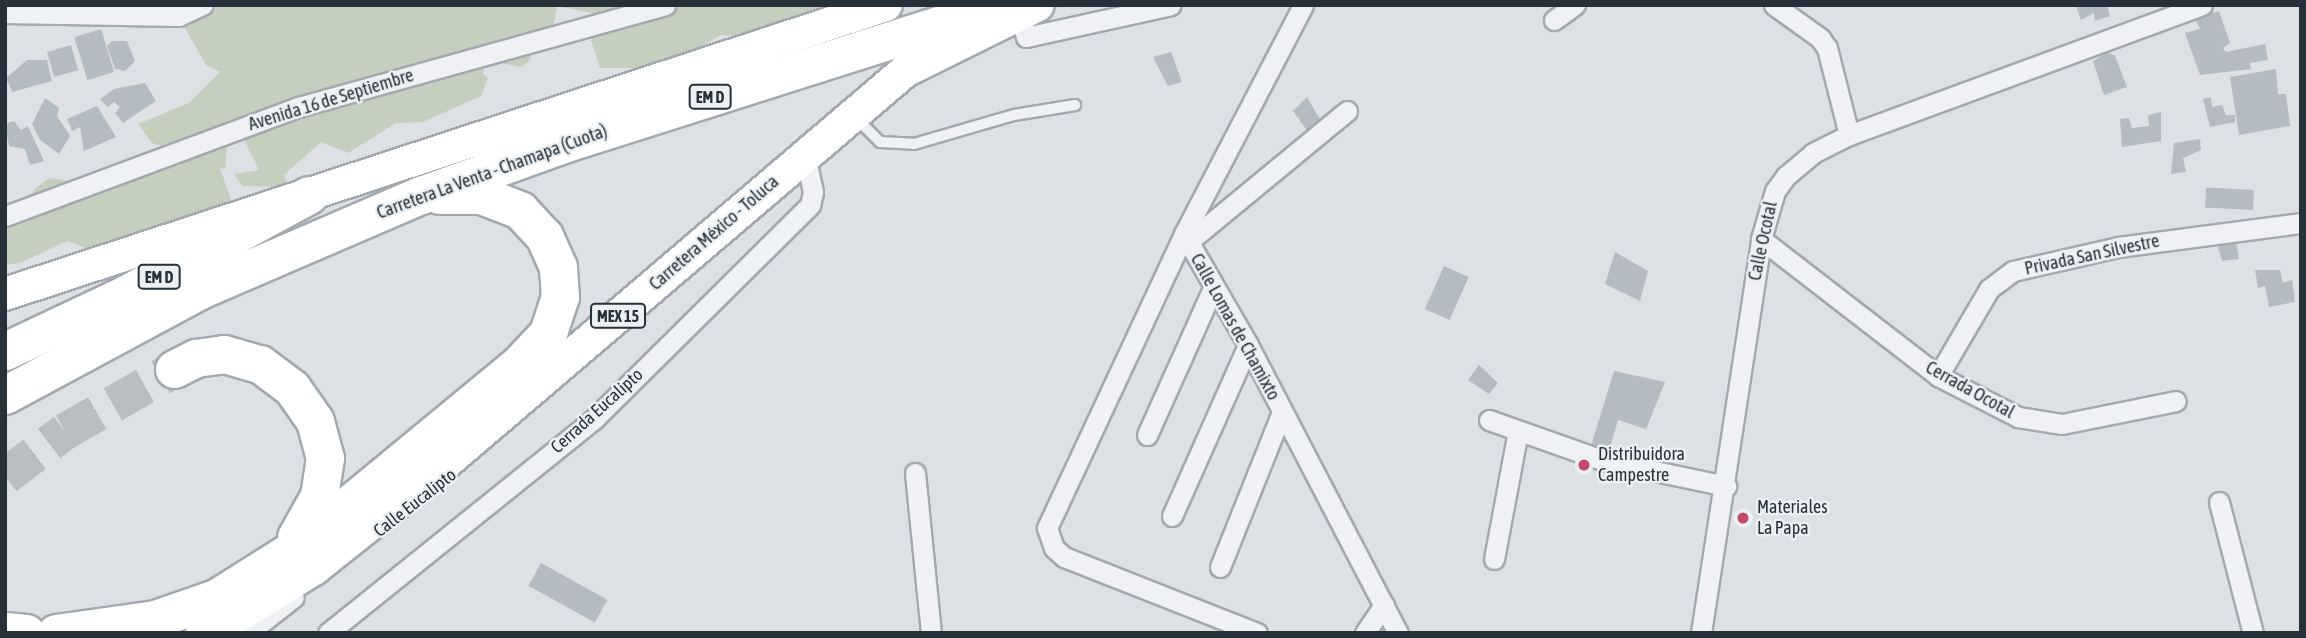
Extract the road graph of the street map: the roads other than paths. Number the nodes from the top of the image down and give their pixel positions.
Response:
1 (203, 5) edge
2 (665, 5) edge
3 (886, 5) edge
4 (1171, 5) edge
5 (1303, 5) edge
6 (1575, 5) edge
7 (1774, 5) edge
8 (2202, 5) edge
9 (1020, 8) edge
10 (125, 10) edge
11 (5, 13) edge
12 (1554, 20) dead end
13 (1075, 105) dead end
14 (1346, 111) dead end
15 (851, 114) junction
16 (1849, 135) junction
17 (805, 154) junction
18 (309, 195) junction
19 (421, 195) junction
20 (5, 216) edge
21 (2301, 223) edge
22 (1186, 238) junction
23 (1761, 239) junction
24 (1214, 286) junction
25 (5, 294) edge
26 (1248, 345) junction
27 (5, 351) edge
28 (568, 359) junction
29 (174, 369) tunnel mouth
30 (1938, 376) junction
31 (5, 395) edge
32 (2176, 401) dead end
33 (1282, 412) junction
34 (1489, 420) dead end
35 (1518, 431) junction
36 (1147, 435) dead end
37 (915, 473) dead end
38 (1726, 486) junction
39 (2219, 502) dead end
40 (1172, 516) dead end
41 (1494, 559) dead end
42 (274, 561) junction
43 (1220, 566) dead end
44 (1384, 605) junction
45 (5, 631) edge
46 (26, 633) edge
47 (55, 633) edge
48 (202, 633) edge
49 (248, 633) edge
50 (328, 633) edge
51 (931, 633) edge
52 (1257, 633) edge
53 (1365, 633) edge
54 (1398, 633) edge
55 (1701, 633) edge
56 (2253, 633) edge

1 - 10 street
2 - 20 street, Avenida 16 de Septiembre
3 - 18 main road
4 - 9 street
5 - 22 street, Calle Lomas de Chamixto
6 - 12 street
7 - 16 street
8 - 16 street, Calle Ocotal
9 - 15 main road, Carretera México - Toluca / MEX 15
9 - 19 highway, Carretera La Venta - Chamapa (Cuota) / EM D
10 - 11 street
13 - 15 lane
14 - 22 street
15 - 17 main road, Carretera México - Toluca / MEX 15
16 - 23 street, Calle Ocotal
17 - 28 main road, Carretera México - Toluca / MEX 15
17 - 50 street, Cerrada Eucalipto
18 - 25 main road
18 - 27 highway, EM D
19 - 31 highway, Carretera La Venta - Chamapa (Cuota) / EM D
19 - 42 highway
21 - 30 street, Privada San Silvestre
22 - 24 street, Calle Lomas de Chamixto
22 - 52 street
23 - 30 street, Cerrada Ocotal
23 - 38 street, Calle Ocotal
24 - 26 street, Calle Lomas de Chamixto
24 - 36 street
26 - 33 street, Calle Lomas de Chamixto
26 - 40 street
28 - 48 main road, Carretera México - Toluca / MEX 15
28 - 49 street, Calle Eucalipto
29 - 42 highway
30 - 32 street, Cerrada Ocotal
33 - 43 street
33 - 44 street, Calle Lomas de Chamixto
34 - 35 street
35 - 38 street
35 - 41 street
37 - 51 street
38 - 55 street, Calle Ocotal
39 - 56 street
42 - 47 highway
44 - 53 street
44 - 54 street, Calle Lomas de Chamixto
45 - 46 highway

